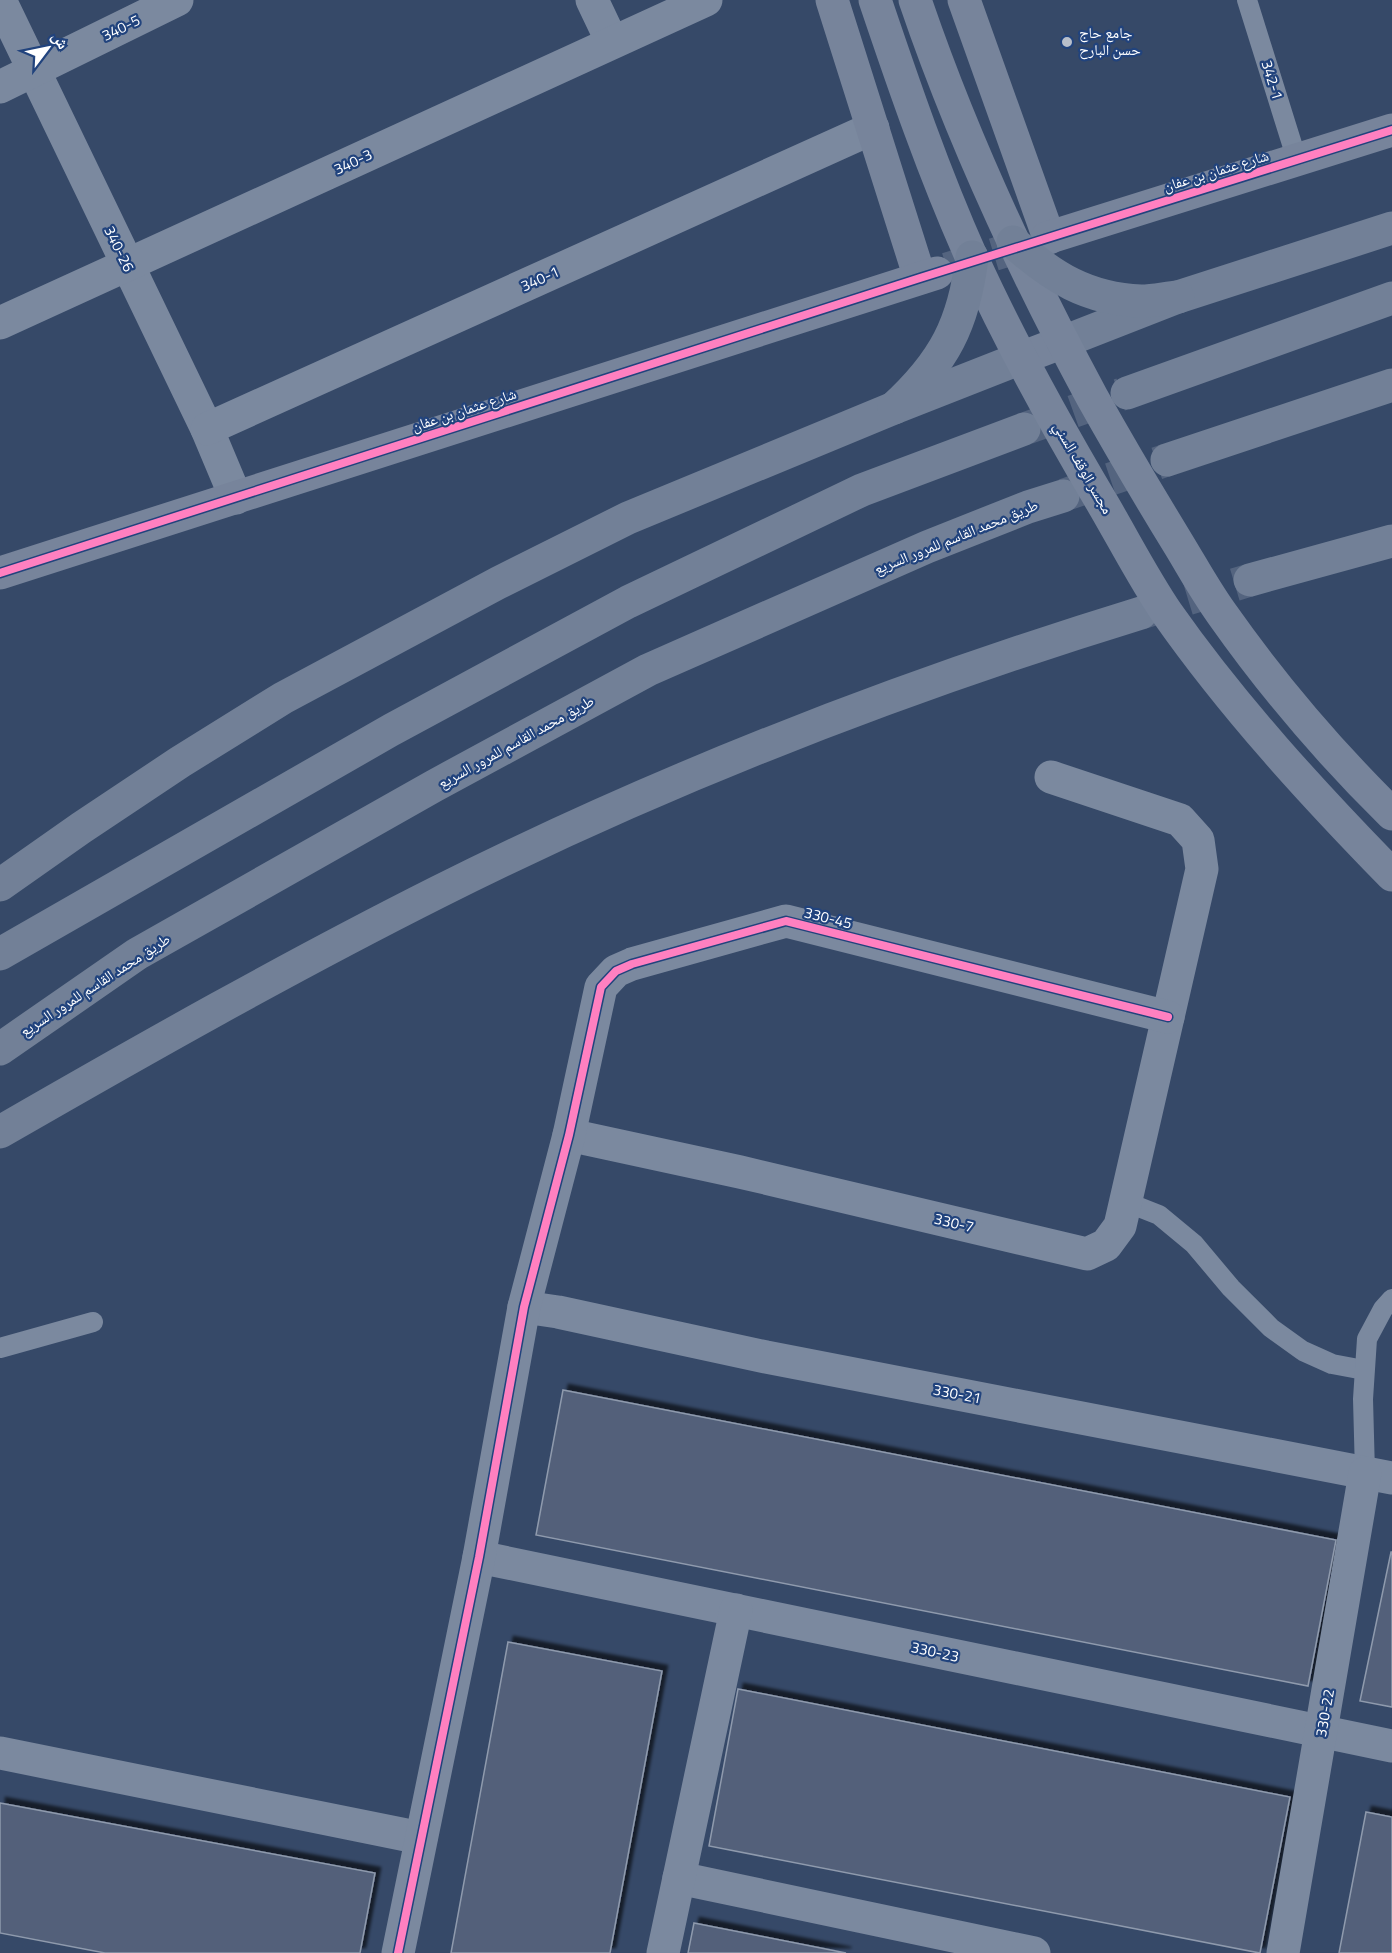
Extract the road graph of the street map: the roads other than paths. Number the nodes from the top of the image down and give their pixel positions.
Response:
1 (0, 0) edge
2 (177, 0) edge
3 (592, 0) edge
4 (705, 0) edge
5 (832, 0) edge
6 (875, 0) edge
7 (915, 0) edge
8 (964, 0) edge
9 (1247, 0) edge
10 (612, 42) junction
11 (34, 71) junction
12 (0, 87) edge
13 (873, 128) junction
14 (1392, 130) edge
15 (1297, 160) junction
16 (1392, 228) edge
17 (1012, 242) junction
18 (972, 257) junction
19 (127, 265) junction
20 (1178, 297) junction
21 (1392, 298) edge
22 (0, 323) edge
23 (1063, 342) junction
24 (1021, 358) junction
25 (1392, 385) edge
26 (1127, 393) tunnel mouth
27 (894, 408) junction
28 (207, 429) junction
29 (1024, 429) tunnel mouth
30 (1167, 460) tunnel mouth
31 (1063, 496) tunnel mouth
32 (236, 498) junction
33 (1392, 541) edge
34 (0, 573) edge
35 (1251, 580) tunnel mouth
36 (1141, 613) tunnel mouth
37 (1051, 777) dead end
38 (1392, 814) edge
39 (1392, 875) edge
40 (0, 885) edge
41 (0, 954) edge
42 (1168, 1017) junction
43 (0, 1049) edge
44 (0, 1132) edge
45 (569, 1135) junction
46 (1126, 1202) junction
47 (1392, 1299) edge
48 (524, 1307) junction
49 (93, 1322) dead end
50 (0, 1348) edge
51 (1364, 1370) junction
52 (1379, 1476) edge
53 (478, 1557) junction
54 (736, 1610) junction
55 (1322, 1731) junction
56 (1392, 1746) edge
57 (0, 1753) edge
58 (421, 1838) junction
59 (679, 1878) junction
60 (398, 1953) edge
61 (663, 1953) edge
62 (1034, 1953) edge
63 (1283, 1953) edge

1 - 11 street, 340-26
2 - 11 street, 340-5
3 - 10 street
4 - 10 street, 340-3
5 - 13 street
6 - 18 street, مجسر الوقف السني, bridge
7 - 17 street, bridge
8 - 15 street, شارع عثمان بن عفان
9 - 15 lane, 342-1
10 - 19 street, 340-3
11 - 12 street, 340-5
11 - 19 street, 340-26
13 - 28 street, 340-1
13 - 32 street, شارع عثمان بن عفان
14 - 15 street, شارع عثمان بن عفان
16 - 20 highway
17 - 20 highway, bridge
17 - 23 street, bridge
18 - 24 street, مجسر الوقف السني, bridge
18 - 27 highway, bridge
19 - 22 street, 340-3
19 - 28 street, 340-26
20 - 23 highway, bridge
21 - 26 highway
23 - 24 street
23 - 38 street, bridge
24 - 27 highway, bridge
24 - 39 street, مجسر الوقف السني, bridge
25 - 30 highway
27 - 40 highway
28 - 32 street, 340-26
29 - 41 highway
31 - 43 highway, طريق محمد القاسم للمرور السريع
32 - 34 street, شارع عثمان بن عفان
33 - 35 highway
36 - 44 highway
37 - 42 street, 330-7
42 - 45 street, 330-45
42 - 46 street, 330-7
45 - 46 street, 330-7
45 - 48 street, 330-45
46 - 51 lane
47 - 51 lane
48 - 52 street, 330-21
48 - 53 street, 330-45
49 - 50 lane
51 - 52 lane
52 - 55 street, 330-22
53 - 54 street, 330-23
53 - 58 street, 330-45
54 - 55 street, 330-23
54 - 59 street
55 - 56 street, 330-23
55 - 63 street, 330-22
57 - 58 street
58 - 60 street, 330-45
59 - 61 street
59 - 62 street

